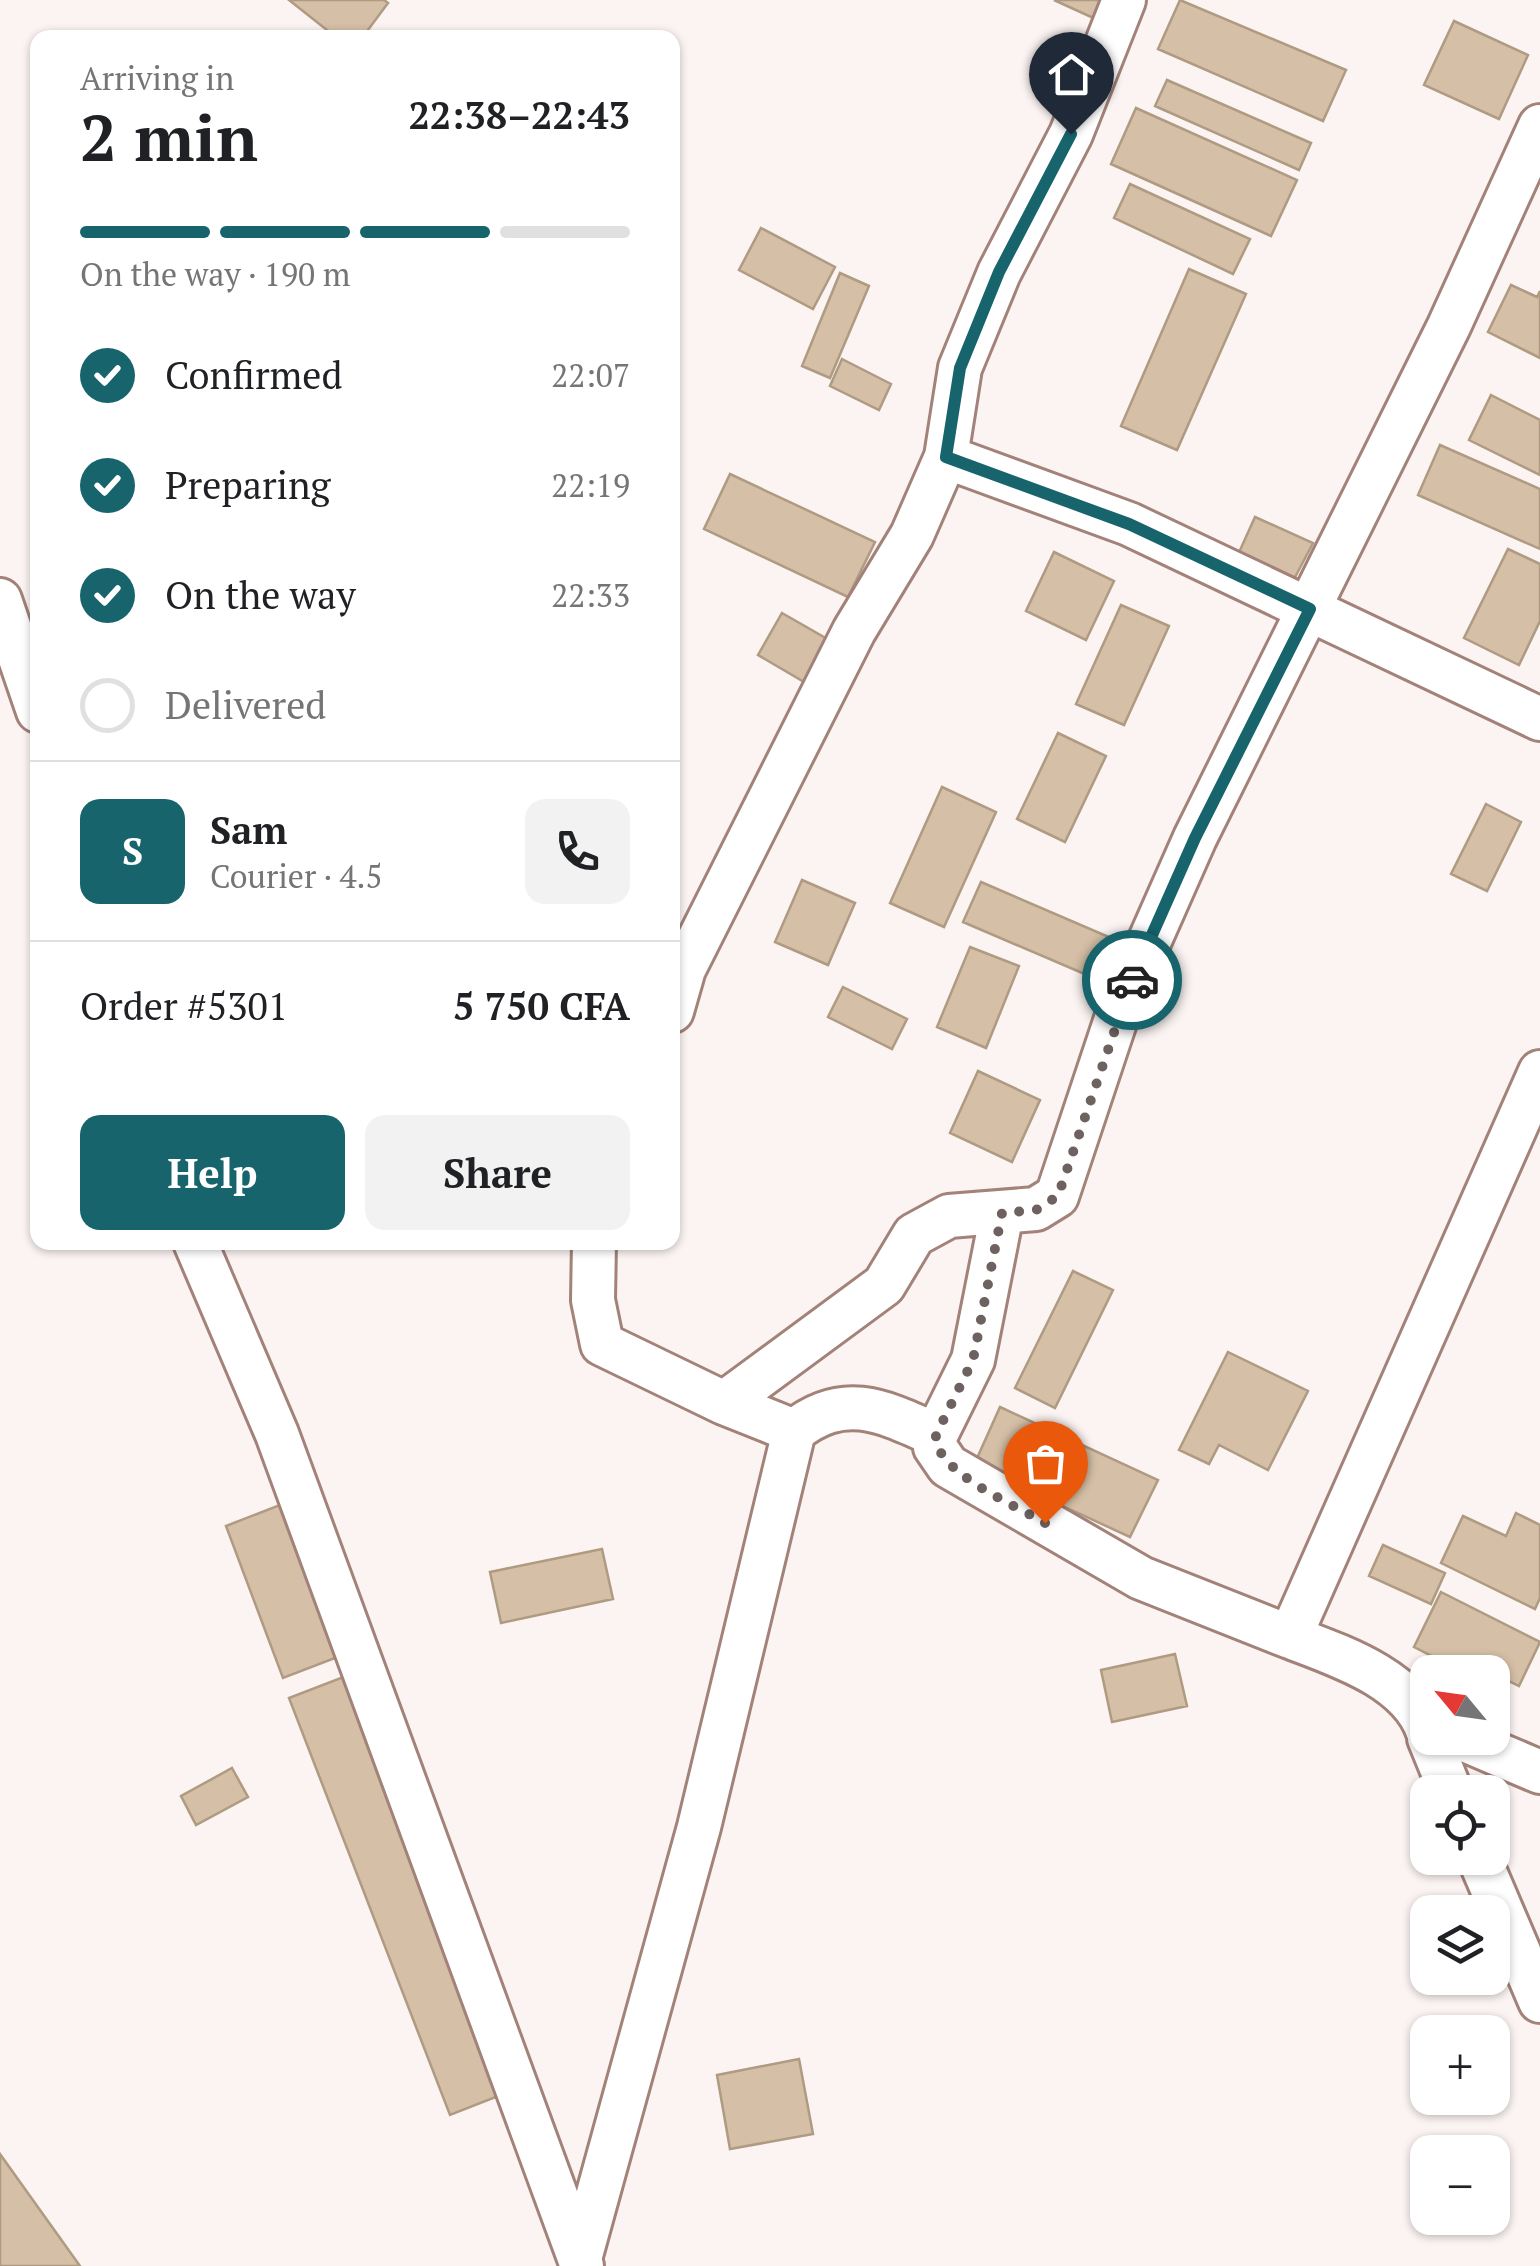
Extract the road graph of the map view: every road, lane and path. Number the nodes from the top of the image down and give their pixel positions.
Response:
1 (1124, 0) edge
2 (1540, 126) edge
3 (946, 457) junction
4 (0, 600) edge
5 (1310, 609) junction
6 (30, 688) edge
7 (1540, 720) edge
8 (680, 983) edge
9 (1540, 1072) edge
10 (1002, 1213) junction
11 (198, 1250) edge
12 (594, 1250) edge
13 (724, 1404) junction
14 (794, 1431) junction
15 (936, 1435) junction
16 (1290, 1637) junction
17 (1410, 1705) edge
18 (1496, 1755) edge
19 (1540, 1772) edge
20 (1485, 1875) edge
21 (1540, 2001) edge
22 (581, 2262) edge

1 - 3 street
2 - 5 street
3 - 5 street
3 - 8 street
4 - 6 street
5 - 7 street
5 - 10 street
9 - 16 street
10 - 13 street
10 - 15 street
11 - 22 street
12 - 13 street
13 - 14 street
14 - 15 street
14 - 22 street
15 - 16 street
16 - 17 street
18 - 19 street
20 - 21 street

